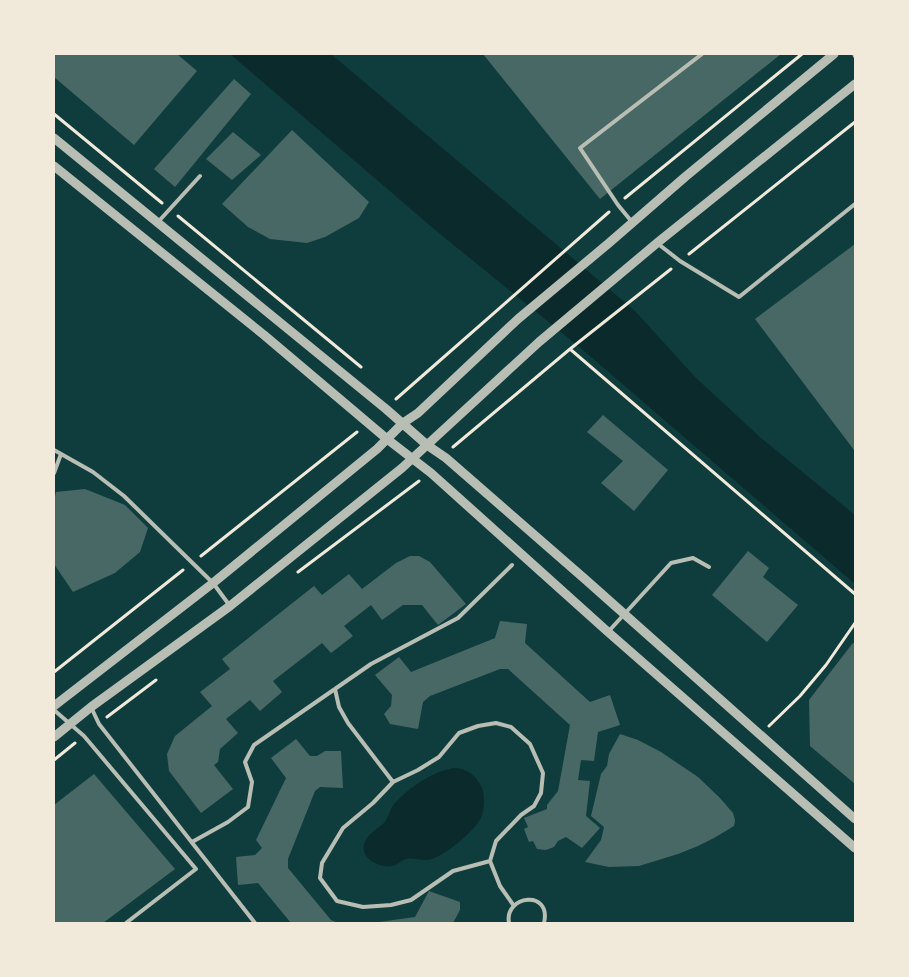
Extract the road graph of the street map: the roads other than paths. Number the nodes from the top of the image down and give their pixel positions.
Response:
1 (702, 54) edge
2 (834, 54) edge
3 (855, 84) edge
4 (54, 138) edge
5 (54, 166) edge
6 (200, 176) dead end
7 (855, 204) edge
8 (158, 222) junction
9 (632, 222) junction
10 (657, 243) junction
11 (404, 424) junction
12 (387, 439) junction
13 (427, 444) junction
14 (54, 450) edge
15 (61, 454) junction
16 (412, 459) junction
17 (54, 473) edge
18 (512, 565) dead end
19 (709, 567) dead end
20 (212, 582) junction
21 (230, 606) junction
22 (625, 614) junction
23 (608, 632) junction
24 (335, 689) junction
25 (54, 708) edge
26 (91, 708) junction
27 (71, 724) junction
28 (54, 737) edge
29 (392, 782) junction
30 (855, 820) edge
31 (192, 842) junction
32 (855, 848) edge
33 (490, 861) junction
34 (514, 906) junction
35 (126, 923) edge
36 (256, 923) edge
37 (509, 923) edge
38 (544, 923) edge

1 - 9 lane
2 - 9 street
3 - 10 street
4 - 8 street
5 - 12 street
6 - 8 lane
7 - 10 lane
8 - 11 street
9 - 11 street
10 - 13 street
11 - 12 street
11 - 13 street
12 - 16 street
12 - 20 street
13 - 16 street
13 - 22 street
14 - 15 lane
15 - 17 lane
15 - 20 lane
16 - 21 street
16 - 23 street
18 - 24 lane
19 - 22 lane
20 - 21 lane
20 - 25 street
21 - 26 street
22 - 23 lane
22 - 30 street
23 - 32 street
24 - 29 lane
24 - 31 lane
25 - 27 lane
26 - 27 street
26 - 31 lane
27 - 28 street
27 - 35 lane
29 - 33 lane
29 - 33 lane
31 - 36 lane
33 - 34 lane
34 - 37 lane
34 - 38 lane

